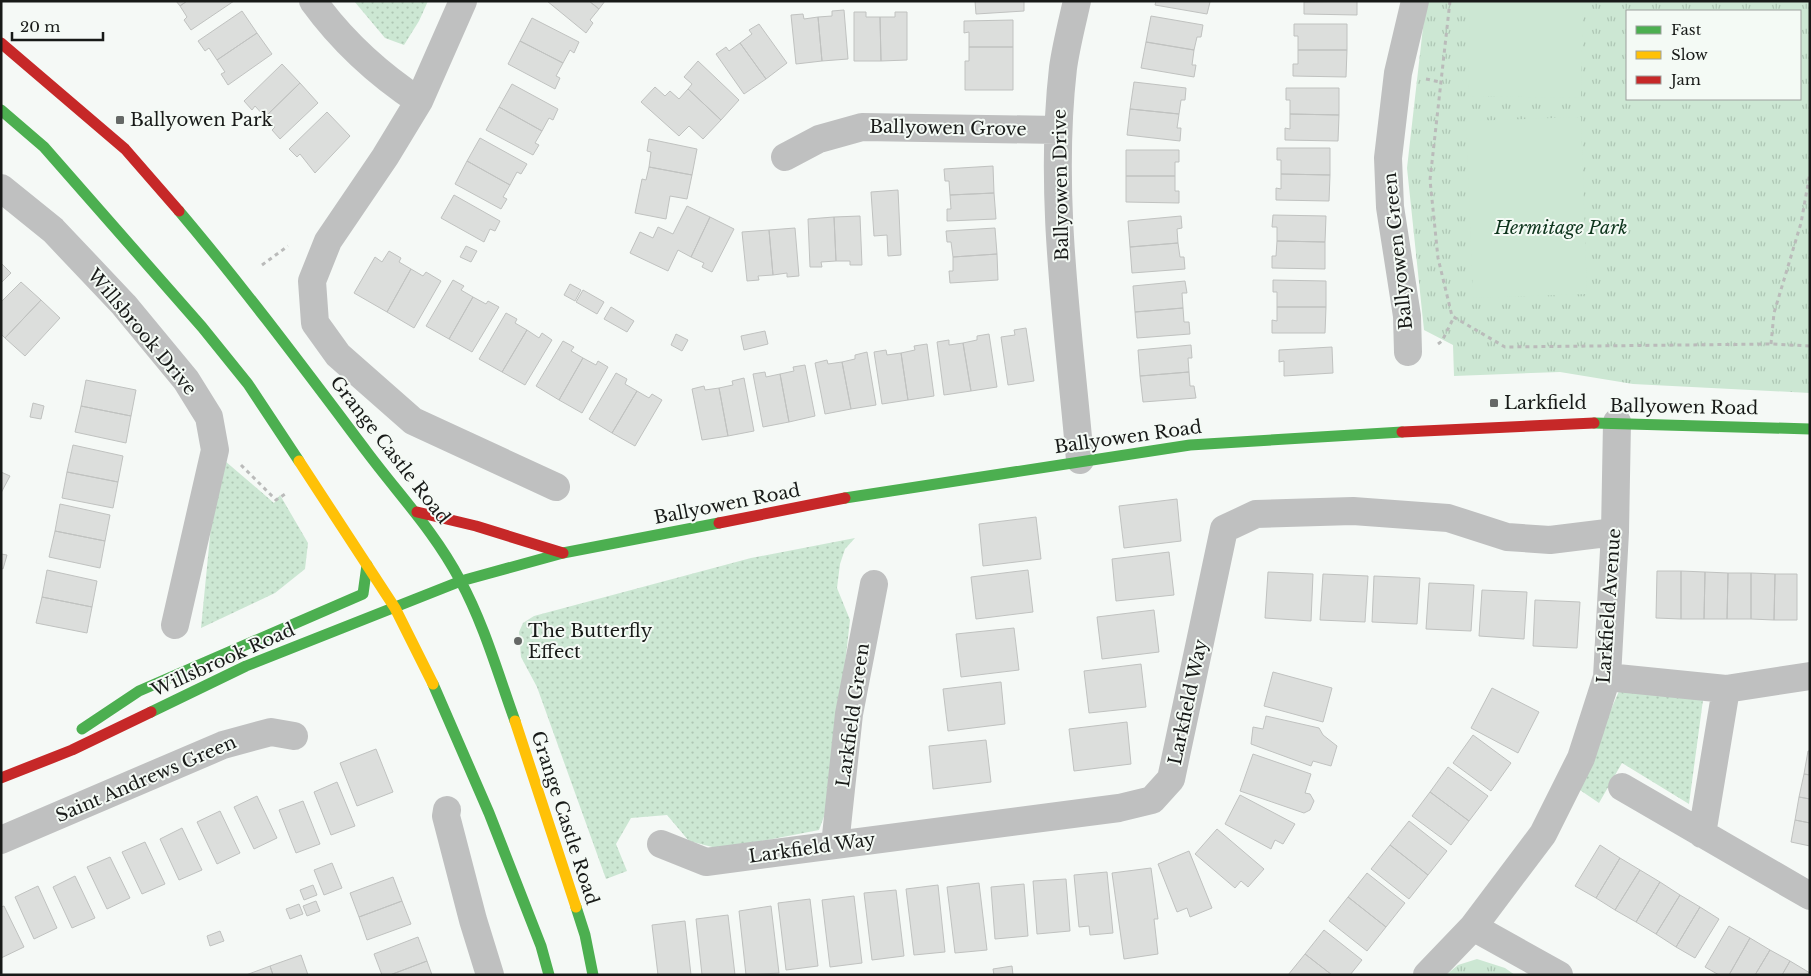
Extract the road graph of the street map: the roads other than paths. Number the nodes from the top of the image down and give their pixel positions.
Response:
1 (313, 1) edge
2 (463, 1) edge
3 (1077, 1) edge
4 (1415, 1) edge
5 (1, 43) edge
6 (419, 101) junction
7 (1, 110) edge
8 (1058, 130) junction
9 (785, 157) dead end
10 (1, 188) edge
11 (1408, 352) dead end
12 (1617, 422) junction
13 (1810, 428) edge
14 (1080, 460) junction
15 (556, 487) dead end
16 (417, 512) junction
17 (1615, 532) junction
18 (563, 553) junction
19 (367, 565) junction
20 (461, 581) junction
21 (874, 584) dead end
22 (395, 608) junction
23 (175, 625) dead end
24 (1810, 676) edge
25 (1607, 677) junction
26 (1726, 689) junction
27 (294, 736) dead end
28 (6, 776) edge
29 (1622, 787) dead end
30 (447, 810) dead end
31 (1702, 834) junction
32 (1, 840) edge
33 (661, 844) dead end
34 (835, 845) junction
35 (1810, 896) edge
36 (1473, 927) junction
37 (490, 975) edge
38 (549, 975) edge
39 (593, 975) edge
40 (1427, 975) edge
41 (1559, 975) edge

1 - 6 street
2 - 6 street
3 - 8 street, Ballyowen Drive
4 - 11 street, Ballyowen Green
5 - 16 main road, Grange Castle Road
6 - 15 street
7 - 19 main road
8 - 9 street, Ballyowen Grove
8 - 14 street, Ballyowen Drive
10 - 23 street, Willsbrook Drive
12 - 13 main road, Ballyowen Road
12 - 14 main road, Ballyowen Road
12 - 17 street, Larkfield Avenue
14 - 18 main road, Ballyowen Road
16 - 18 main road
16 - 20 main road, Grange Castle Road
17 - 25 street, Larkfield Avenue
17 - 34 street, Larkfield Way
18 - 20 main road, Ballyowen Road
19 - 22 main road
19 - 28 main road
20 - 22 main road, Willsbrook Road
20 - 39 main road, Grange Castle Road
21 - 34 street, Larkfield Green
22 - 28 main road, Willsbrook Road
22 - 38 main road
24 - 26 street
25 - 26 street
25 - 36 street, Larkfield Avenue
26 - 31 street
27 - 32 street, Saint Andrews Green
29 - 31 street
30 - 37 street
31 - 35 street
33 - 34 street, Larkfield Way
36 - 40 street, Larkfield Avenue
36 - 41 street

